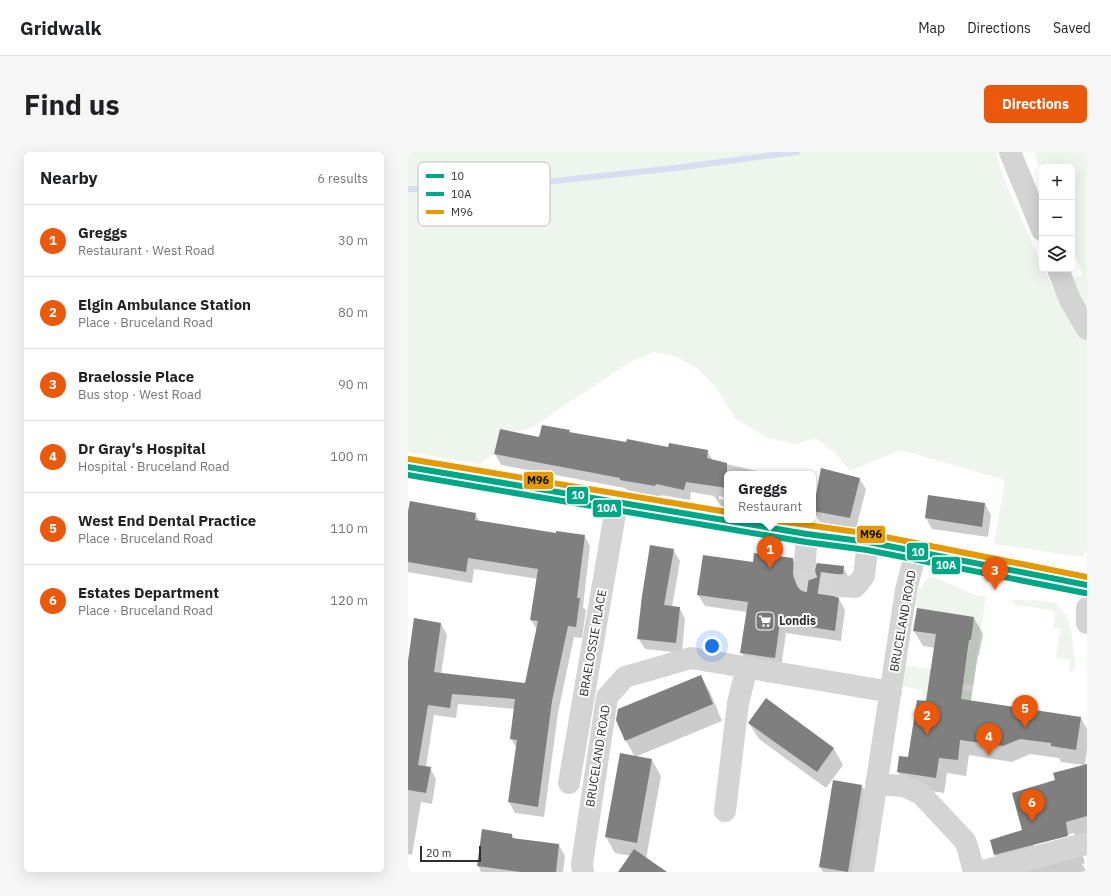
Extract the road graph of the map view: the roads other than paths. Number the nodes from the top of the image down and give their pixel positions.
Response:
1 (1010, 152) edge
2 (1039, 223) edge
3 (1059, 272) edge
4 (1087, 329) edge
5 (408, 467) edge
6 (617, 502) junction
7 (724, 520) edge
8 (742, 523) edge
9 (807, 534) junction
10 (868, 542) junction
11 (916, 551) junction
12 (805, 561) tunnel mouth
13 (1087, 585) edge
14 (841, 586) tunnel mouth
15 (1087, 608) edge
16 (1087, 623) edge
17 (747, 667) junction
18 (890, 692) junction
19 (569, 783) dead end
20 (876, 784) junction
21 (725, 811) dead end
22 (1087, 844) edge
23 (584, 872) edge
24 (863, 872) edge
25 (974, 872) edge
26 (978, 872) edge

1 - 2 street
3 - 4 street
5 - 6 highway
6 - 7 highway
6 - 19 street, BRAELOSSIE PLACE
8 - 9 highway
9 - 10 highway
9 - 12 street
10 - 11 highway
10 - 14 street
11 - 13 highway
11 - 18 street, BRUCELAND ROAD
15 - 16 street
17 - 18 street, BRUCELAND ROAD
17 - 21 street
17 - 23 street, BRUCELAND ROAD
18 - 20 street, BRUCELAND ROAD
20 - 24 street, BRUCELAND ROAD
20 - 25 street
22 - 26 street

